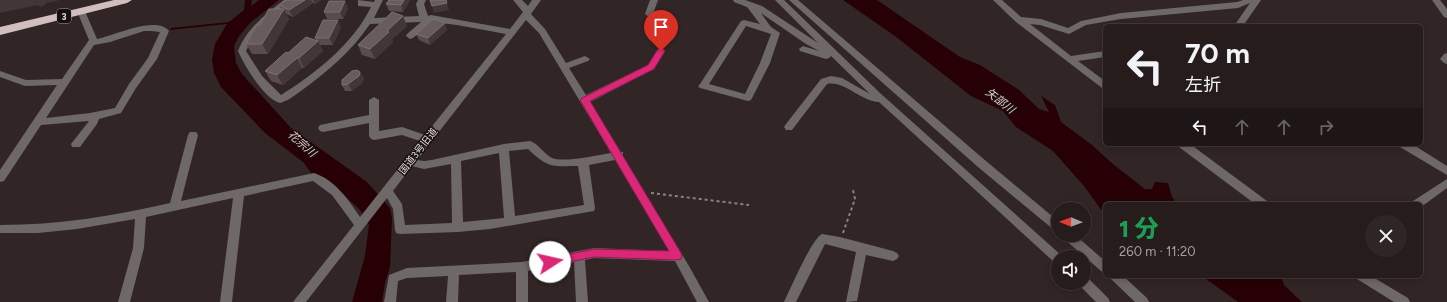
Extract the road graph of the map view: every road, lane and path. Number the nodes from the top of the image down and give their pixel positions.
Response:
1 (127, 0) edge
2 (290, 0) edge
3 (362, 0) edge
4 (422, 0) edge
5 (517, 0) edge
6 (537, 0) edge
7 (654, 0) edge
8 (737, 0) edge
9 (779, 0) edge
10 (794, 0) edge
11 (997, 0) edge
12 (1251, 0) edge
13 (1257, 0) edge
14 (1436, 0) edge
15 (378, 2) edge
16 (750, 5) junction
17 (81, 11) junction
18 (527, 13) junction
19 (649, 14) dead end
20 (1447, 16) edge
21 (427, 18) junction
22 (1019, 20) junction
23 (366, 22) junction
24 (1239, 24) edge
25 (768, 29) junction
26 (0, 31) edge
27 (512, 32) junction
28 (410, 36) dead end
29 (91, 43) junction
30 (803, 49) dead end
31 (661, 51) dead end
32 (1103, 54) edge
33 (836, 56) junction
34 (1447, 56) edge
35 (585, 59) dead end
36 (1069, 59) junction
37 (1447, 61) edge
38 (641, 62) dead end
39 (654, 63) junction
40 (564, 67) junction
41 (0, 74) edge
42 (64, 82) junction
43 (1103, 84) edge
44 (882, 99) junction
45 (374, 100) dead end
46 (585, 100) junction
47 (94, 116) junction
48 (374, 118) junction
49 (38, 122) junction
50 (789, 127) dead end
51 (323, 128) dead end
52 (193, 135) dead end
53 (427, 139) junction
54 (76, 144) dead end
55 (1186, 146) edge
56 (1407, 146) edge
57 (504, 148) junction
58 (619, 155) junction
59 (456, 158) junction
60 (409, 162) junction
61 (583, 162) junction
62 (1447, 171) edge
63 (0, 178) edge
64 (1447, 183) edge
65 (852, 190) dead end
66 (385, 192) junction
67 (239, 193) junction
68 (641, 194) junction
69 (1261, 202) edge
70 (1420, 202) edge
71 (749, 205) dead end
72 (174, 207) junction
73 (140, 214) junction
74 (1051, 221) edge
75 (510, 222) junction
76 (361, 223) junction
77 (458, 228) junction
78 (0, 229) edge
79 (840, 242) junction
80 (1075, 242) edge
81 (862, 249) junction
82 (1051, 253) edge
83 (677, 256) junction
84 (893, 256) dead end
85 (579, 257) junction
86 (1103, 266) edge
87 (522, 267) junction
88 (454, 270) junction
89 (1117, 278) edge
90 (1364, 278) edge
91 (1091, 289) edge
92 (124, 302) edge
93 (226, 302) edge
94 (299, 302) edge
95 (390, 302) edge
96 (452, 302) edge
97 (522, 302) edge
98 (582, 302) edge
99 (703, 302) edge
100 (790, 302) edge
101 (851, 302) edge
102 (1104, 302) edge
103 (1143, 302) edge
104 (1404, 302) edge

1 - 17 highway, 3
2 - 23 street
3 - 15 street
4 - 21 street
5 - 18 street
6 - 18 street, 国道3号旧道
7 - 19 street
8 - 16 street
9 - 33 street
10 - 74 street
11 - 22 street
12 - 22 street
13 - 24 street
14 - 20 street
15 - 23 street
16 - 25 street
16 - 33 street
17 - 26 highway, 3
17 - 29 street
18 - 27 street, 国道3号旧道
18 - 40 street
21 - 23 street
21 - 27 street
21 - 28 street
22 - 36 street
25 - 25 street
27 - 53 street, 国道3号旧道
29 - 42 street
29 - 47 street
30 - 33 street
31 - 39 street
32 - 36 street
33 - 44 street
34 - 37 street
35 - 40 street
36 - 43 street
38 - 39 street
39 - 46 street
40 - 46 street
41 - 42 street
42 - 49 street
44 - 50 street
44 - 82 street
45 - 48 street
46 - 58 street
47 - 49 street
47 - 54 street
48 - 51 street
48 - 53 street
49 - 63 street
52 - 72 street
53 - 60 street, 国道3号旧道
55 - 69 street
56 - 62 street
57 - 59 street
57 - 61 street
57 - 75 street
58 - 61 street
58 - 68 street
59 - 60 street
59 - 77 street
60 - 66 street, 国道3号旧道
61 - 75 street
64 - 70 street
65 - 79 path
66 - 76 street, 国道3号旧道
66 - 77 street
67 - 72 street
67 - 76 street
67 - 93 street
68 - 71 path
68 - 83 street
72 - 73 street
73 - 78 street
73 - 92 street
75 - 77 street
76 - 94 street, 国道3号旧道
79 - 81 street
79 - 100 street
80 - 86 street
81 - 84 street
81 - 101 street
83 - 85 street
83 - 99 street
85 - 87 street
85 - 98 street
87 - 88 street
87 - 97 street
88 - 95 street
88 - 96 street
89 - 103 street
90 - 104 street
91 - 102 street

